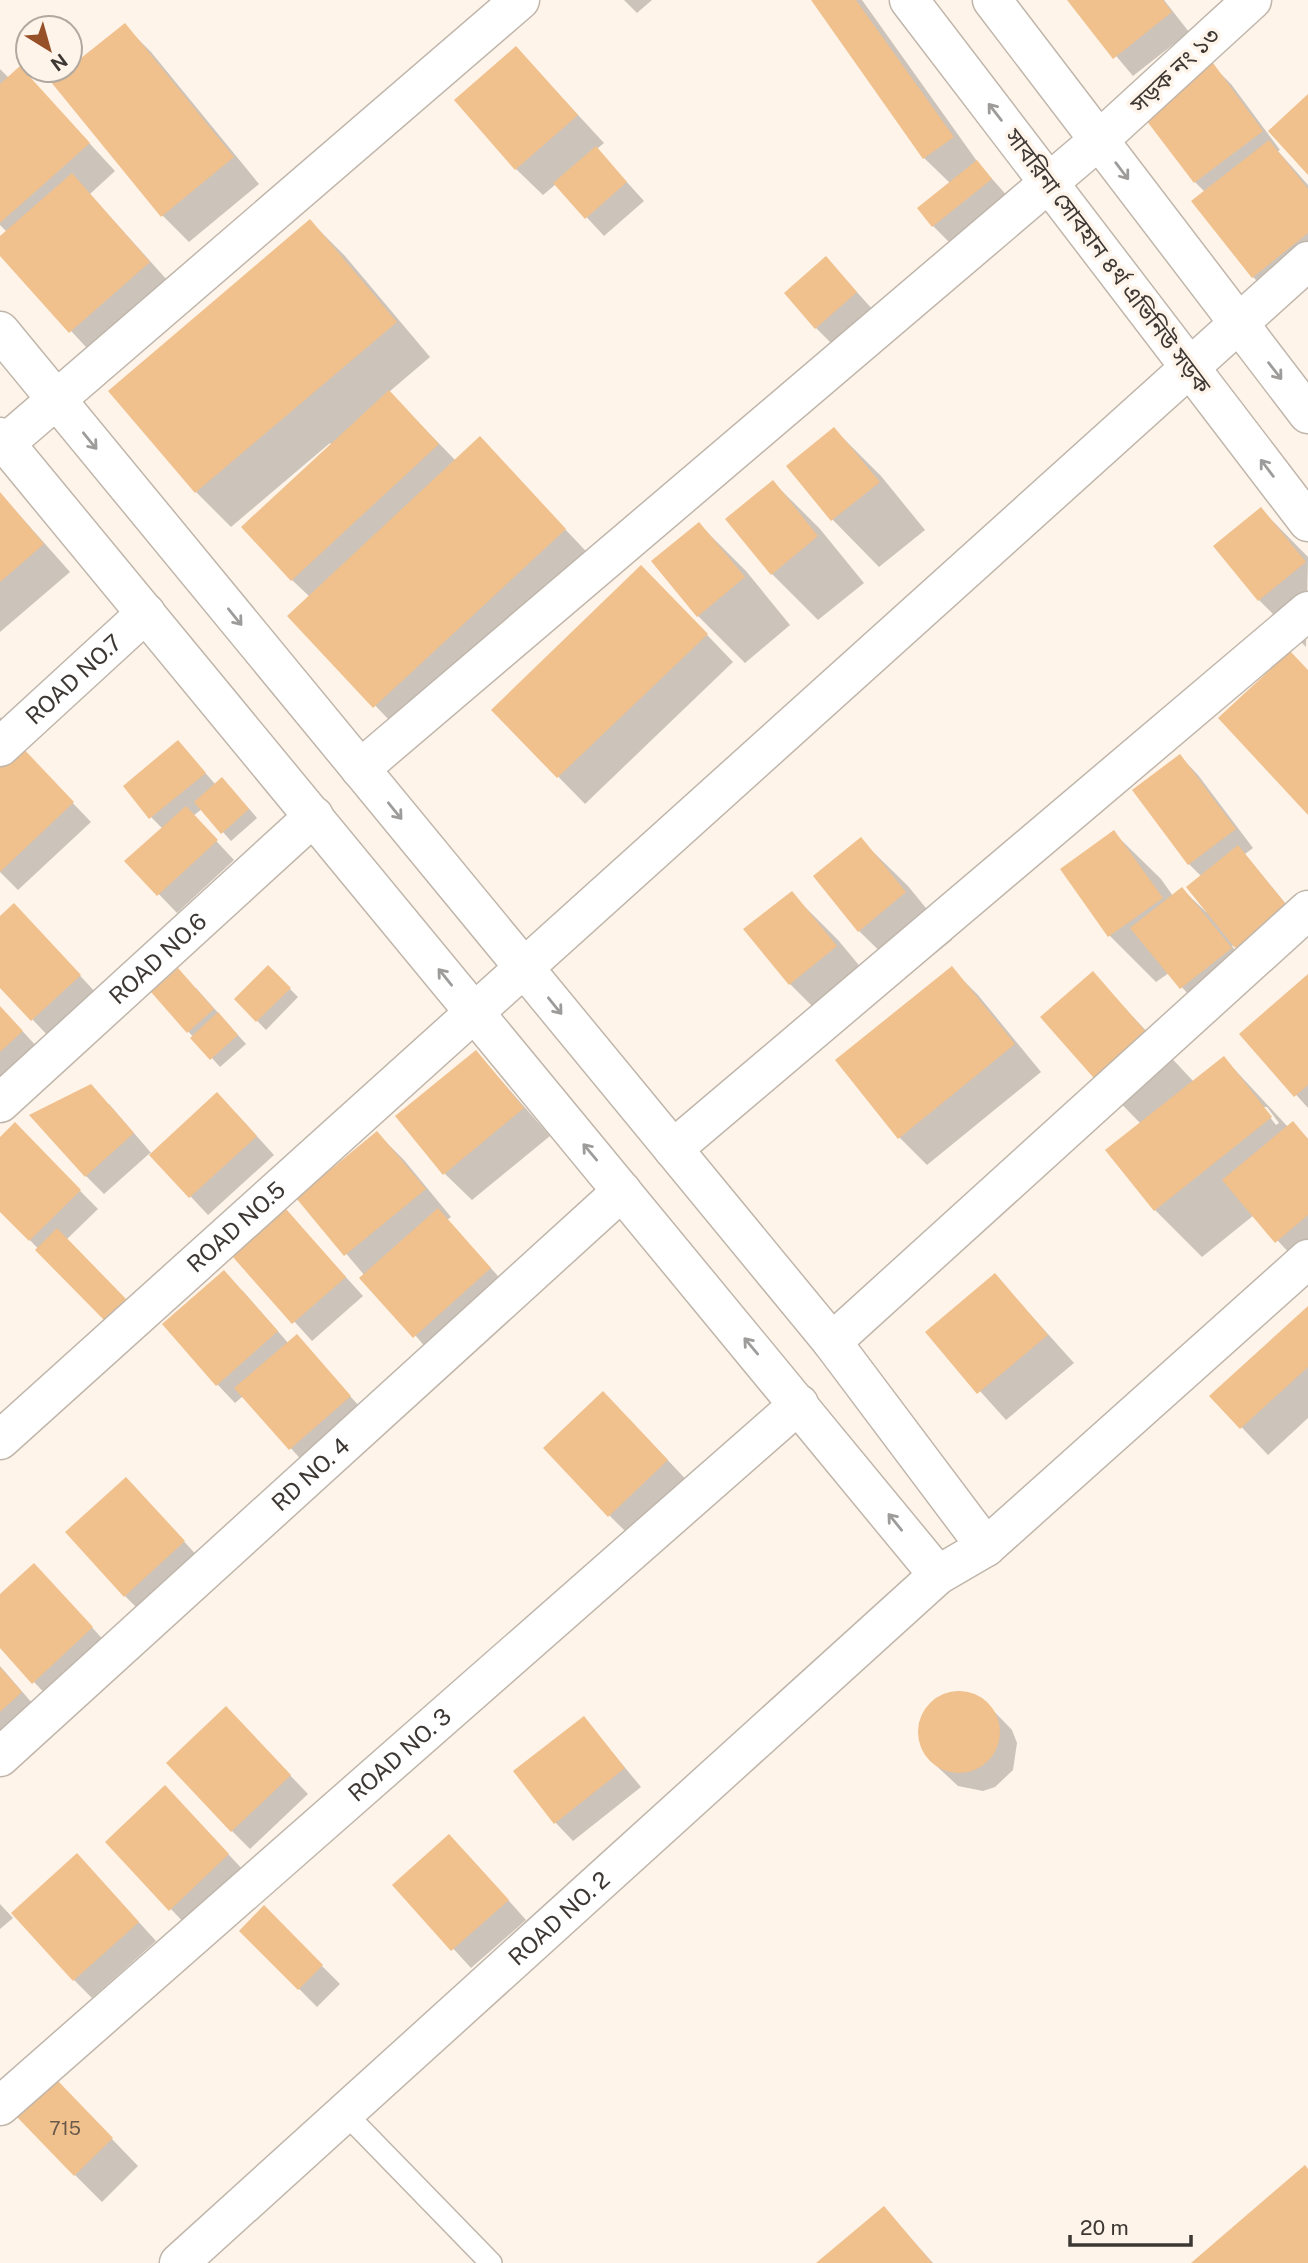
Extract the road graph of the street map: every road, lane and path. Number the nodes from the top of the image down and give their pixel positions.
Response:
1 (520, 0) edge
2 (909, 0) edge
3 (992, 0) edge
4 (1252, 0) edge
5 (1099, 140) junction
6 (1049, 183) junction
7 (1308, 261) edge
8 (1238, 323) junction
9 (0, 331) edge
10 (1190, 367) junction
11 (56, 400) junction
12 (1308, 414) edge
13 (2, 443) edge
14 (1308, 522) edge
15 (1308, 611) edge
16 (146, 613) junction
17 (0, 747) edge
18 (360, 769) junction
19 (314, 816) junction
20 (1308, 910) edge
21 (524, 968) junction
22 (474, 1013) junction
23 (0, 1102) edge
24 (673, 1149) junction
25 (622, 1191) junction
26 (1308, 1259) edge
27 (832, 1342) junction
28 (799, 1404) junction
29 (0, 1440) edge
30 (986, 1547) junction
31 (938, 1575) junction
32 (0, 1757) edge
33 (0, 2106) edge
34 (345, 2113) junction
35 (179, 2263) edge
36 (491, 2263) edge

1 - 11 street
6 -> 2 street, সাবরিনা সোবহান ৪র্থ এভিনিউ সড়ক
3 - 5 street
4 - 5 street, সড়ক নং ১৩
5 - 6 street, সড়ক নং ১৩
5 -> 8 street
6 - 10 street, সাবরিনা সোবহান ৪র্থ এভিনিউ সড়ক
6 - 18 street, সড়ক নং ১৩
7 - 8 street, ROAD NO.5
8 - 10 street, ROAD NO.5
8 -> 12 street
9 - 11 street
14 -> 10 street, সাবরিনা সোবহান ৪র্থ এভিনিউ সড়ক
10 - 21 street, ROAD NO.5
11 - 13 street
11 -> 18 street
13 - 16 street
15 - 24 street
16 - 17 street, ROAD NO.7
16 - 19 street
18 -> 21 street
22 -> 19 street
19 - 23 street, ROAD NO.6
20 - 27 street
21 - 22 street, ROAD NO.5
21 -> 24 street
25 -> 22 street
22 - 29 street, ROAD NO.5
24 - 27 street
28 -> 25 street
25 - 32 street, RD NO. 4
26 - 30 street, ROAD NO. 2
27 - 30 street
31 -> 28 street
28 - 33 street, ROAD NO. 3
30 - 31 street, ROAD NO. 2
31 - 34 street, ROAD NO. 2
34 - 35 street, ROAD NO. 2
34 - 36 lane

